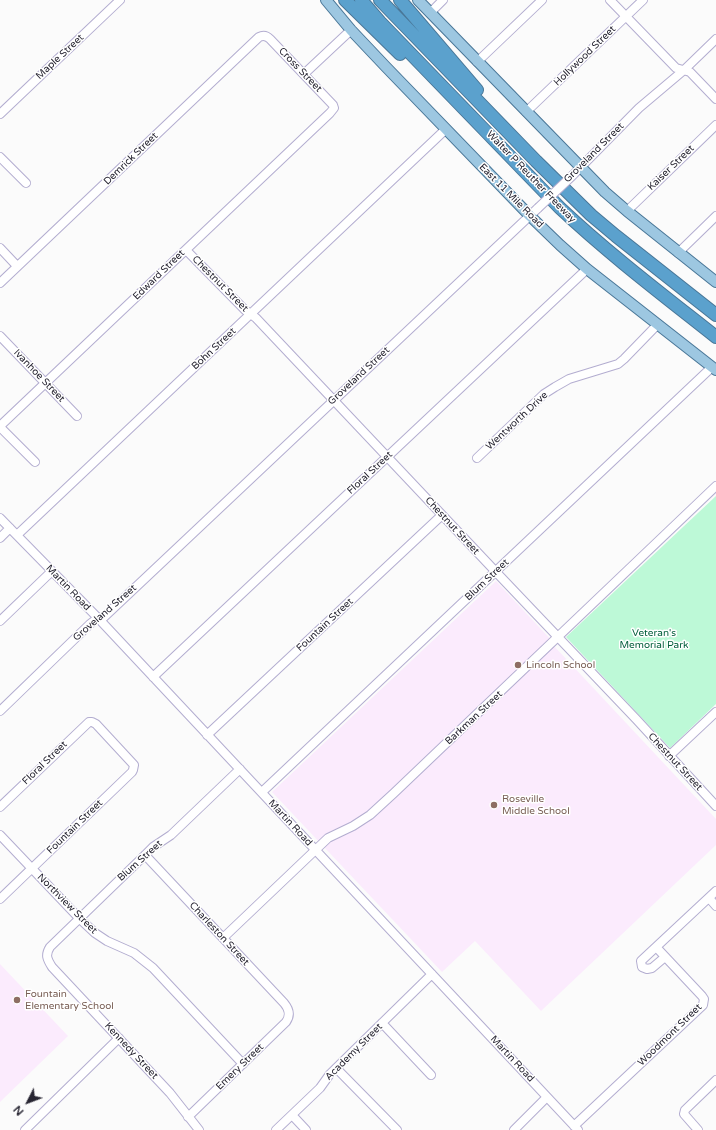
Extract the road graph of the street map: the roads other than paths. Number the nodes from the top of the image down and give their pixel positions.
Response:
1 (120, 0) edge
2 (326, 0) edge
3 (345, 0) edge
4 (360, 0) edge
5 (380, 0) edge
6 (400, 0) edge
7 (418, 0) edge
8 (444, 0) edge
9 (542, 0) edge
10 (610, 0) edge
11 (643, 0) edge
12 (430, 13) junction
13 (626, 16) junction
14 (351, 30) junction
15 (262, 36) joint
16 (716, 39) edge
17 (477, 62) junction
18 (684, 70) junction
19 (304, 74) junction
20 (716, 99) edge
21 (334, 108) joint
22 (526, 112) junction
23 (0, 114) edge
24 (479, 123) junction
25 (716, 125) edge
26 (446, 129) junction
27 (0, 157) edge
28 (581, 168) junction
29 (551, 176) junction
30 (26, 183) dead end
31 (627, 212) junction
32 (530, 216) junction
33 (716, 216) edge
34 (0, 248) edge
35 (186, 250) junction
36 (678, 253) junction
37 (17, 266) junction
38 (587, 269) junction
39 (716, 282) edge
40 (0, 283) edge
41 (251, 314) junction
42 (716, 315) edge
43 (658, 324) junction
44 (0, 336) edge
45 (716, 337) edge
46 (714, 369) edge
47 (46, 383) junction
48 (334, 400) junction
49 (77, 416) dead end
50 (0, 426) edge
51 (387, 457) junction
52 (477, 458) dead end
53 (35, 462) dead end
54 (716, 486) edge
55 (442, 514) junction
56 (0, 518) edge
57 (10, 528) junction
58 (17, 535) junction
59 (0, 538) edge
60 (52, 571) junction
61 (496, 572) junction
62 (98, 618) junction
63 (0, 621) edge
64 (557, 637) junction
65 (153, 677) junction
66 (0, 710) edge
67 (716, 712) edge
68 (91, 722) joint
69 (208, 735) junction
70 (669, 756) junction
71 (240, 769) junction
72 (262, 792) junction
73 (715, 804) edge
74 (0, 806) edge
75 (0, 835) edge
76 (315, 850) junction
77 (145, 855) junction
78 (32, 868) junction
79 (716, 891) edge
80 (709, 898) junction
81 (0, 899) edge
82 (716, 906) edge
83 (79, 918) junction
84 (223, 938) junction
85 (656, 947) junction
86 (46, 956) joint
87 (665, 957) junction
88 (432, 974) junction
89 (289, 1015) joint
90 (382, 1023) junction
91 (120, 1038) junction
92 (243, 1064) junction
93 (336, 1068) junction
94 (431, 1075) dead end
95 (716, 1080) edge
96 (547, 1097) junction
97 (292, 1115) junction
98 (188, 1117) junction
99 (576, 1128) edge
100 (25, 1130) edge
101 (199, 1130) edge
102 (276, 1130) edge
103 (306, 1130) edge
104 (397, 1130) edge
105 (514, 1130) edge
106 (698, 1130) edge

1 - 23 street, Maple Street
2 - 14 main road, East 11 Mile Road
3 - 24 highway
4 - 24 highway, Walter P Reuther Freeway
5 - 29 highway, Walter P Reuther Freeway
6 - 29 highway
7 - 12 main road
8 - 12 street
9 - 17 street
10 - 13 street
11 - 13 street, Hollywood Street
12 - 17 main road
13 - 18 street
13 - 22 street, Hollywood Street
14 - 19 street
14 - 26 main road, East 11 Mile Road
15 - 19 street, Cross Street
15 - 37 street, Demrick Street
16 - 18 street, Groveland Street
17 - 22 main road
18 - 20 street
18 - 28 street, Groveland Street
19 - 21 street, Cross Street
21 - 35 street, Edward Street
22 - 28 main road
24 - 45 highway, Walter P Reuther Freeway
25 - 31 street, Kaiser Street
26 - 32 main road, East 11 Mile Road
26 - 41 street, Bohn Street
27 - 30 street
28 - 31 main road
28 - 32 street, Groveland Street, bridge
29 - 42 highway, Walter P Reuther Freeway
31 - 36 main road
32 - 38 main road, East 11 Mile Road
32 - 48 street, Groveland Street
33 - 36 street
34 - 37 street
35 - 41 street, Chestnut Street
35 - 47 street, Edward Street
36 - 39 main road
37 - 40 street, Demrick Street
38 - 43 main road, East 11 Mile Road
38 - 51 street, Floral Street
41 - 48 street, Chestnut Street
41 - 58 street, Bohn Street
43 - 46 main road, East 11 Mile Road
43 - 52 street, Wentworth Drive
44 - 47 street, Ivanhoe Street
46 - 61 street, Blum Street
47 - 49 street, Ivanhoe Street
47 - 50 street, Edward Street
48 - 51 street, Chestnut Street
48 - 62 street, Groveland Street
50 - 53 street
51 - 55 street, Chestnut Street
51 - 65 street, Floral Street
54 - 64 street, Barkman Street
55 - 61 street, Chestnut Street
55 - 69 street, Fountain Street
56 - 57 street, Martin Road
57 - 58 street, Martin Road
57 - 59 street
58 - 60 street, Martin Road
60 - 62 street, Martin Road
60 - 63 street
61 - 64 street, Chestnut Street
61 - 72 street, Blum Street
62 - 65 street, Martin Road
62 - 66 street, Groveland Street
64 - 70 street, Chestnut Street
64 - 76 street, Barkman Street
65 - 69 street, Martin Road
67 - 70 street
68 - 74 street, Floral Street
68 - 78 street, Fountain Street
69 - 71 street, Martin Road
70 - 73 street, Chestnut Street
71 - 72 street, Martin Road
71 - 77 street, Blum Street
72 - 76 street, Martin Road
75 - 78 street, Northview Street
76 - 84 street, Barkman Street
76 - 88 street, Martin Road
77 - 83 street, Blum Street
77 - 84 street, Charleston Street
78 - 81 street, Fountain Street
78 - 83 street, Northview Street
79 - 80 street
80 - 82 street
80 - 85 street
83 - 86 street, Blum Street
83 - 92 street, Northview Street
84 - 89 street, Charleston Street
85 - 87 street, Woodmont Street
85 - 87 street
86 - 91 street, Kennedy Street
87 - 99 street, Woodmont Street
88 - 90 street, Academy Street
88 - 96 street, Martin Road
89 - 92 street, Emery Street
90 - 93 street, Academy Street
90 - 94 street
91 - 98 street, Kennedy Street
91 - 100 street
92 - 98 street, Emery Street
93 - 97 street, Academy Street
93 - 104 street
95 - 106 street
96 - 99 street, Martin Road
96 - 105 street
97 - 102 street, Academy Street
97 - 103 street
98 - 101 street, Kennedy Street

